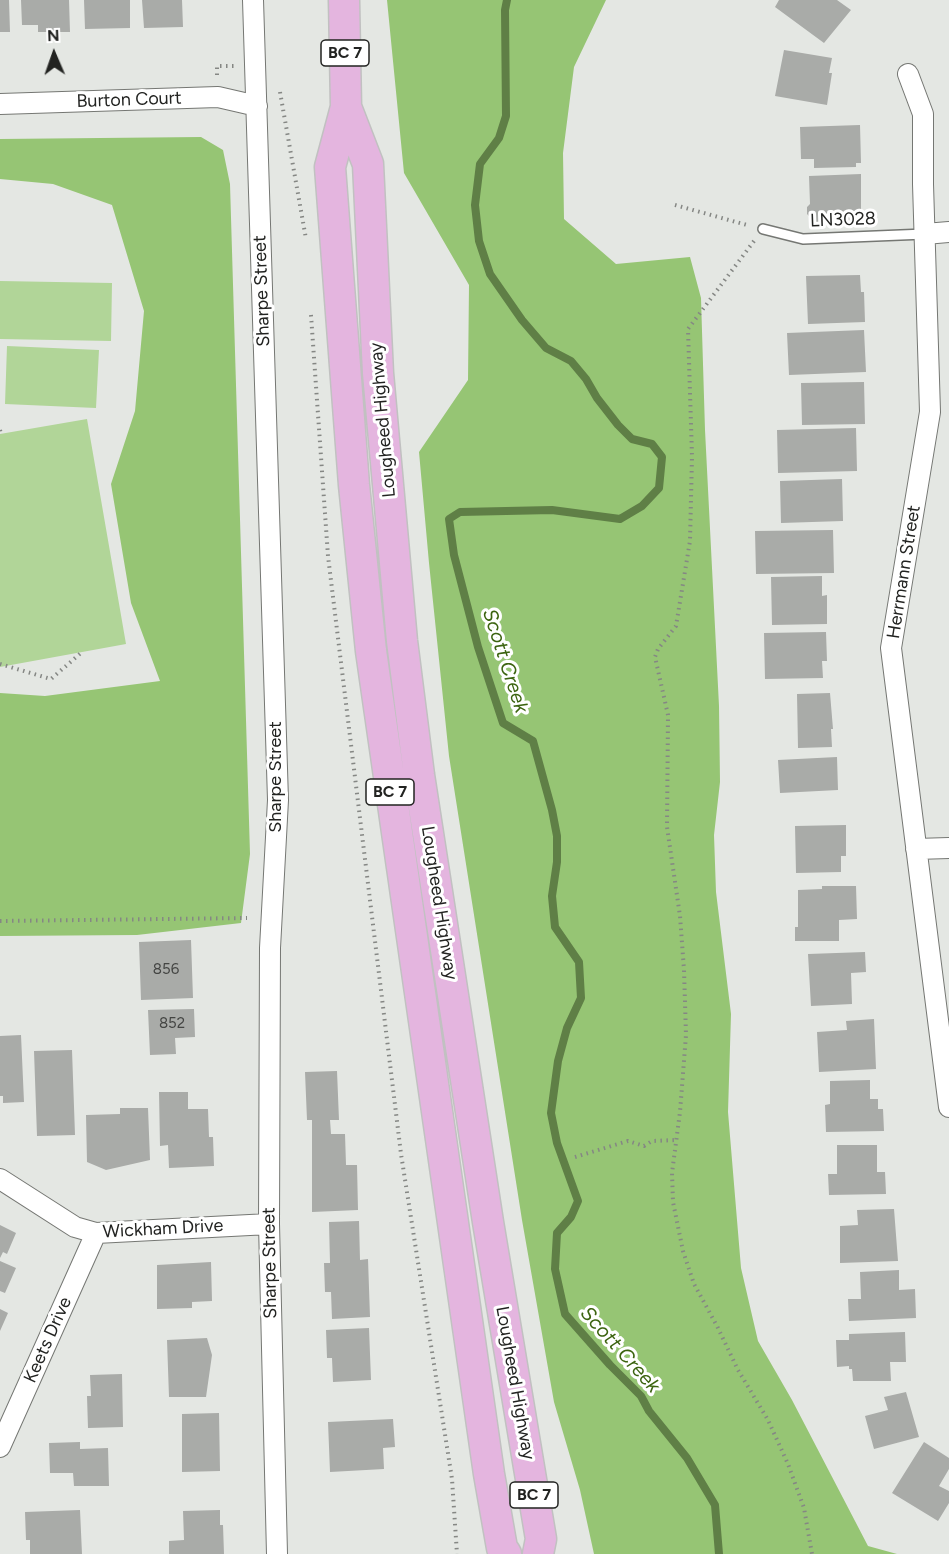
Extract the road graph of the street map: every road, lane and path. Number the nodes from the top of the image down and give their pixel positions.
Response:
1 (253, 0) edge
2 (344, 0) edge
3 (908, 74) dead end
4 (0, 104) edge
5 (256, 106) junction
6 (346, 107) junction
7 (675, 205) dead end
8 (763, 229) junction
9 (949, 232) edge
10 (925, 234) junction
11 (82, 652) dead end
12 (0, 664) edge
13 (949, 848) edge
14 (916, 849) junction
15 (247, 918) dead end
16 (0, 921) edge
17 (949, 1107) edge
18 (677, 1140) junction
19 (575, 1157) dead end
20 (0, 1179) edge
21 (269, 1224) junction
22 (96, 1233) junction
23 (0, 1447) edge
24 (277, 1554) edge
25 (506, 1554) edge
26 (538, 1554) edge
27 (812, 1554) edge

1 - 5 street, Sharpe Street
2 - 6 main road, Lougheed Highway / BC 7
3 - 10 street, Herrmann Street
4 - 5 street, Burton Court
5 - 21 street, Sharpe Street
6 - 25 main road, Lougheed Highway / BC 7
6 - 26 main road, Lougheed Highway / BC 7
7 - 8 path
8 - 10 lane, LN3028
8 - 18 path
9 - 10 street
10 - 14 street, Herrmann Street
11 - 12 path
13 - 14 street
14 - 17 street, Herrmann Street
15 - 16 path
18 - 19 path
18 - 27 path
20 - 22 street, Wickham Drive
21 - 22 street, Wickham Drive
21 - 24 street, Sharpe Street
22 - 23 street, Keets Drive

